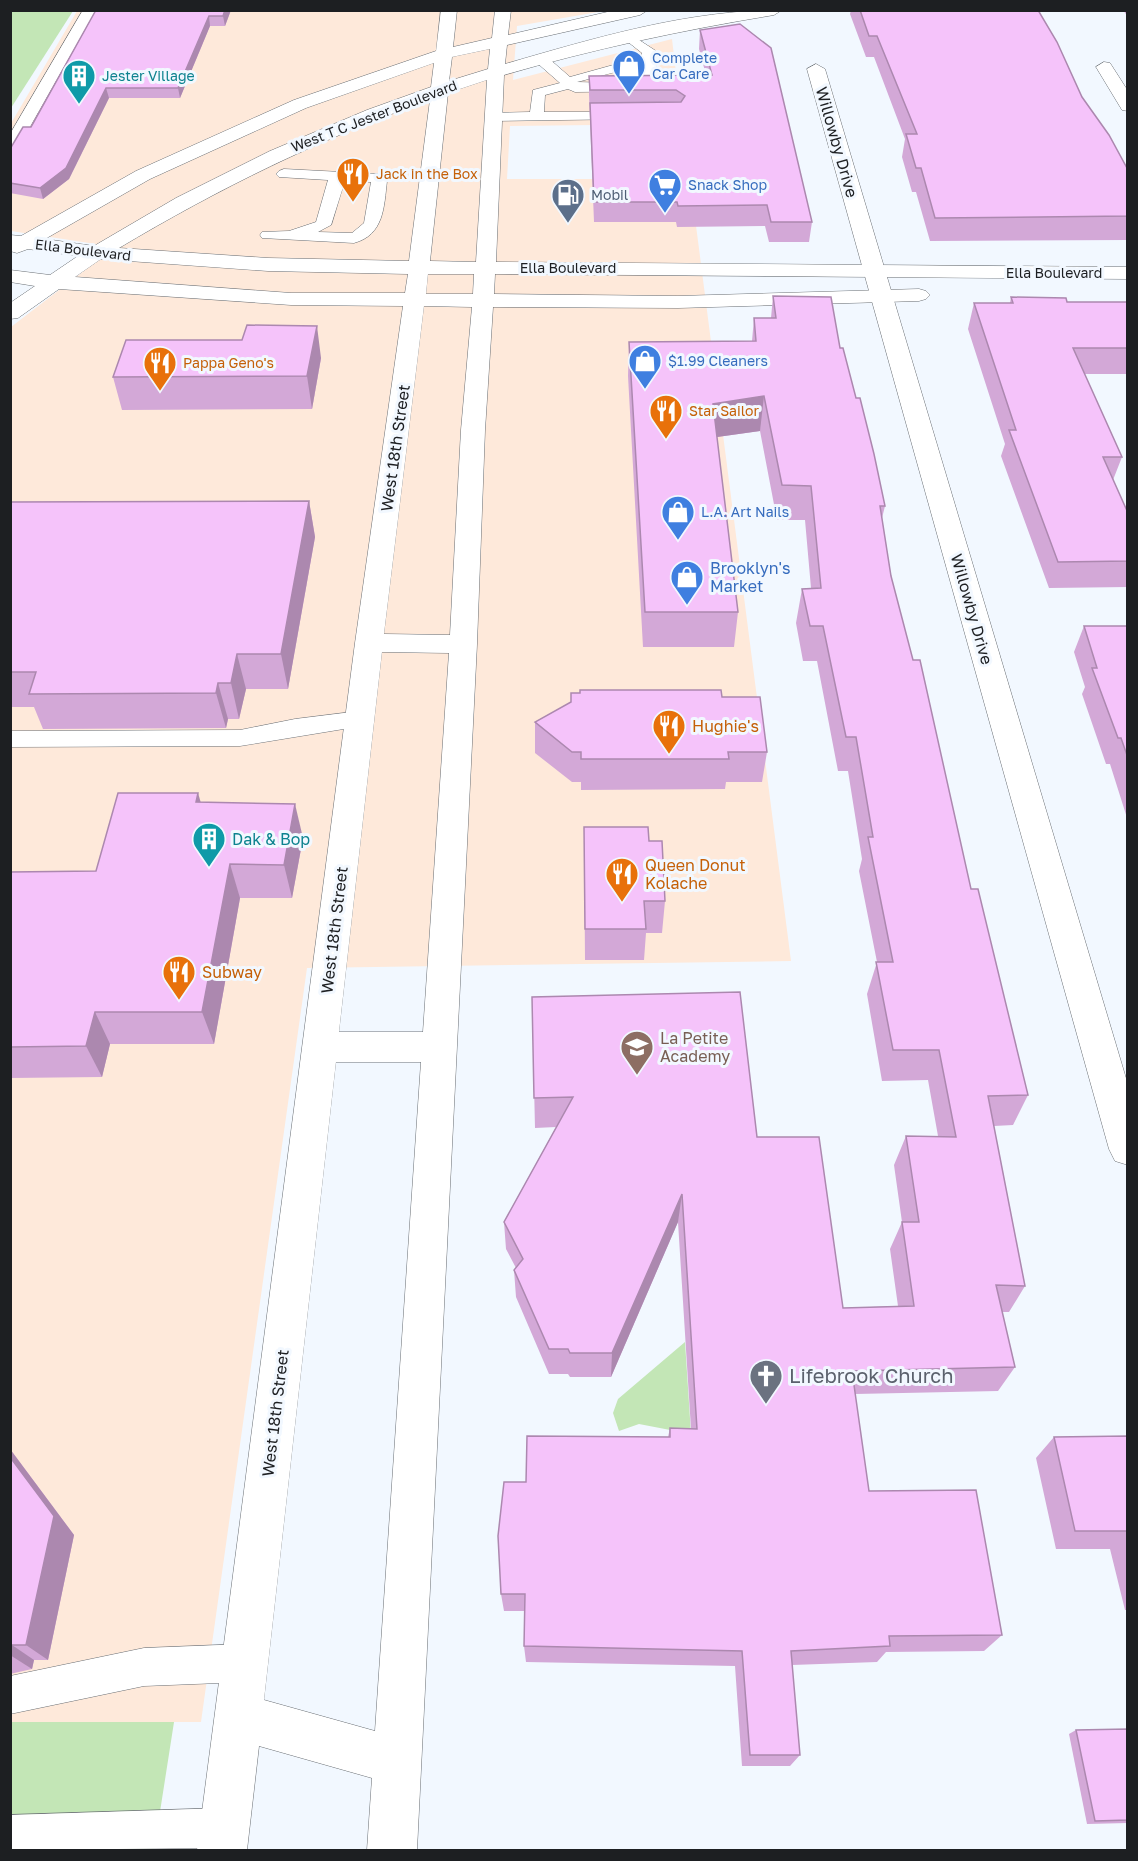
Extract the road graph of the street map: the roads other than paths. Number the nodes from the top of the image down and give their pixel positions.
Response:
1 (90, 10) edge
2 (449, 10) edge
3 (503, 10) edge
4 (640, 10) edge
5 (774, 10) edge
6 (630, 38) junction
7 (501, 41) junction
8 (444, 54) junction
9 (541, 59) junction
10 (649, 59) junction
11 (1104, 68) dead end
12 (816, 69) dead end
13 (495, 71) junction
14 (568, 82) junction
15 (438, 90) junction
16 (1128, 106) edge
17 (644, 116) edge
18 (492, 117) junction
19 (537, 117) junction
20 (219, 140) junction
21 (10, 148) edge
22 (263, 159) junction
23 (284, 174) dead end
24 (343, 175) junction
25 (268, 235) dead end
26 (291, 235) junction
27 (15, 245) edge
28 (94, 254) junction
29 (484, 268) junction
30 (1128, 273) edge
31 (10, 276) edge
32 (53, 282) junction
33 (417, 284) junction
34 (879, 284) junction
35 (940, 295) dead end
36 (481, 302) junction
37 (10, 313) edge
38 (369, 643) junction
39 (463, 644) junction
40 (360, 719) junction
41 (10, 739) edge
42 (320, 1047) junction
43 (439, 1047) junction
44 (1128, 1149) edge
45 (245, 1663) junction
46 (10, 1695) edge
47 (239, 1717) junction
48 (396, 1761) junction
49 (10, 1835) edge
50 (223, 1839) edge
51 (392, 1851) edge

1 - 21 lane
2 - 8 main road, West 18th Street
3 - 7 main road
4 - 7 main road, West T C Jester Boulevard
5 - 6 main road, West T C Jester Boulevard
6 - 9 main road, West T C Jester Boulevard
6 - 10 lane
7 - 8 main road, West T C Jester Boulevard
7 - 13 main road
8 - 15 main road, West 18th Street
8 - 20 main road, West T C Jester Boulevard
9 - 13 main road, West T C Jester Boulevard
9 - 14 lane
10 - 14 lane
10 - 14 lane
11 - 16 main road
12 - 34 main road, Willowby Drive
13 - 15 main road, West T C Jester Boulevard
13 - 18 main road
14 - 19 lane
15 - 22 main road, West T C Jester Boulevard
15 - 33 main road, West 18th Street
17 - 19 lane
18 - 19 lane
18 - 29 main road
20 - 22 main road
20 - 27 main road, West T C Jester Boulevard
22 - 28 main road, West T C Jester Boulevard
23 - 24 lane
24 - 26 lane
24 - 26 lane
25 - 26 lane
27 - 28 main road, Ella Boulevard
28 - 32 main road, West T C Jester Boulevard
28 - 33 main road, Ella Boulevard
29 - 33 main road, Ella Boulevard
29 - 34 main road, Ella Boulevard
29 - 36 main road
30 - 34 main road, Ella Boulevard
31 - 32 main road, Ella Boulevard
32 - 33 main road, Ella Boulevard
32 - 37 main road, West T C Jester Boulevard
33 - 36 main road, Ella Boulevard
33 - 38 main road, West 18th Street
34 - 35 main road, Ella Boulevard
34 - 36 main road, Ella Boulevard
34 - 44 main road, Willowby Drive
36 - 39 main road
38 - 39 main road
38 - 40 main road, West 18th Street
39 - 43 main road
40 - 41 lane
40 - 42 main road, West 18th Street
42 - 43 main road
42 - 45 main road, West 18th Street
43 - 48 main road
45 - 46 lane
45 - 47 main road, West 18th Street
47 - 48 main road
47 - 50 main road, West 18th Street
48 - 51 main road
49 - 50 lane

